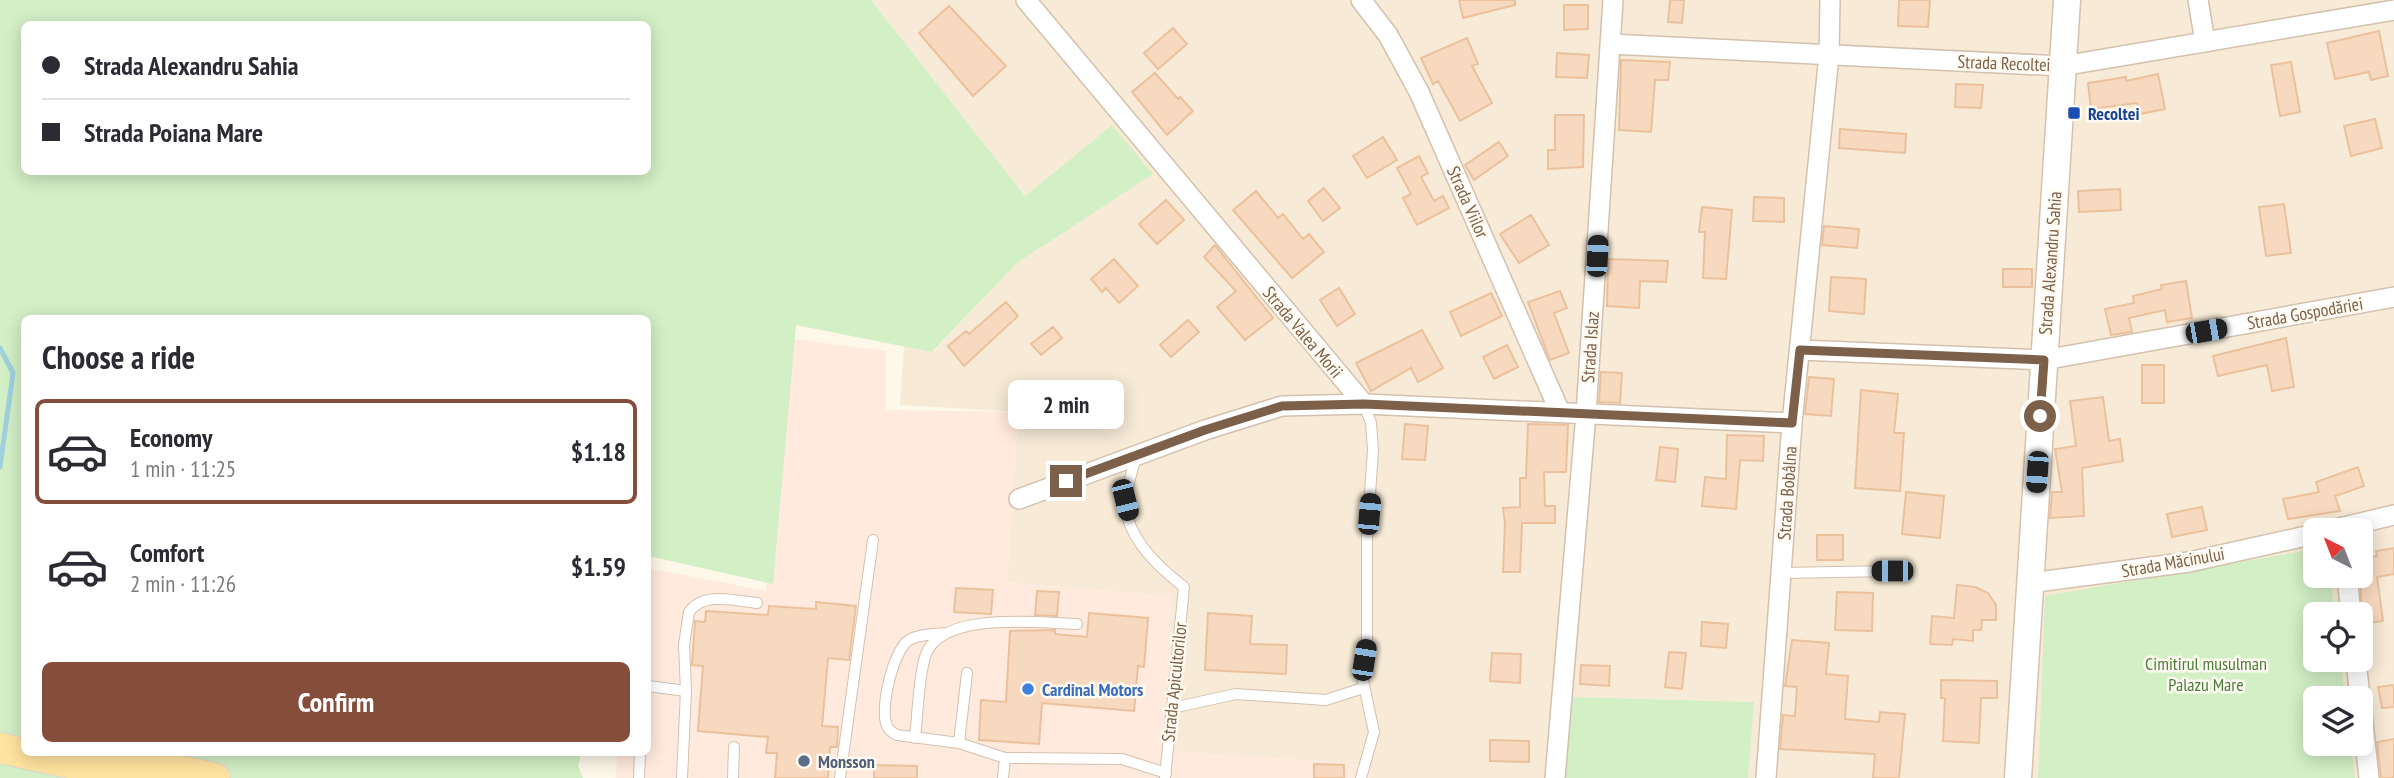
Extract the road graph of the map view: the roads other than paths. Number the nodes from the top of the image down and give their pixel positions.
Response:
1 (1026, 0) edge
2 (1361, 0) edge
3 (1613, 0) edge
4 (1830, 0) edge
5 (2067, 0) edge
6 (2198, 0) edge
7 (2394, 10) edge
8 (2205, 42) junction
9 (1610, 44) junction
10 (1829, 55) junction
11 (2063, 65) junction
12 (2394, 296) edge
13 (1800, 350) junction
14 (2044, 360) junction
15 (1364, 404) junction
16 (1560, 412) junction
17 (1586, 414) junction
18 (1792, 423) junction
19 (1136, 455) junction
20 (1019, 499) dead end
21 (2394, 515) edge
22 (2373, 520) edge
23 (2303, 537) edge
24 (873, 540) dead end
25 (1892, 571) dead end
26 (1781, 573) junction
27 (2030, 583) junction
28 (757, 603) dead end
29 (1077, 624) dead end
30 (947, 632) junction
31 (967, 673) dead end
32 (651, 686) edge
33 (1363, 688) junction
34 (686, 691) junction
35 (1172, 708) junction
36 (0, 732) edge
37 (21, 736) edge
38 (915, 738) junction
39 (960, 743) junction
40 (734, 747) dead end
41 (0, 748) edge
42 (21, 753) edge
43 (37, 756) edge
44 (114, 756) edge
45 (640, 756) edge
46 (2367, 756) edge
47 (1005, 758) junction
48 (1166, 776) edge
49 (138, 778) edge
50 (215, 778) edge
51 (639, 778) edge
52 (682, 778) edge
53 (733, 778) edge
54 (840, 778) edge
55 (1003, 778) edge
56 (1362, 778) edge
57 (1555, 778) edge
58 (1766, 778) edge
59 (2018, 778) edge
60 (2369, 778) edge

1 - 15 street, Strada Valea Morii
2 - 16 street, Strada Viilor
3 - 9 street, Strada Islaz
4 - 10 street, Strada Bobâlna
5 - 11 street, Strada Alexandru Sahia
6 - 8 street
7 - 8 street, Strada Recoltei
8 - 11 street, Strada Recoltei
9 - 10 street, Strada Recoltei
9 - 17 street, Strada Islaz
10 - 11 street, Strada Recoltei
10 - 13 street, Strada Bobâlna
11 - 14 street, Strada Alexandru Sahia
12 - 14 street, Strada Gospodăriei
13 - 14 street, Strada Gospodăriei
13 - 18 street, Strada Bobâlna
14 - 27 street, Strada Alexandru Sahia
15 - 16 street
15 - 19 street
15 - 33 lane, Strada Valea Morii
16 - 17 street
17 - 18 street
17 - 57 street, Strada Islaz
18 - 26 street, Strada Bobâlna
19 - 20 street
19 - 35 lane, Strada Apicultorilor
21 - 22 street
23 - 27 street, Strada Măcinului
24 - 54 lane
25 - 26 lane
26 - 58 street, Strada Bobâlna
27 - 59 street, Strada Alexandru Sahia
28 - 34 lane
29 - 30 lane
30 - 38 lane
30 - 38 lane
31 - 39 lane
32 - 34 lane
33 - 35 lane
33 - 56 lane, Strada Valea Morii
34 - 52 lane
35 - 48 lane, Strada Apicultorilor
36 - 37 main road
38 - 39 lane
39 - 47 lane
40 - 53 lane
41 - 42 main road
43 - 49 main road
44 - 50 main road
45 - 51 lane
46 - 60 street
47 - 48 lane
47 - 55 lane

